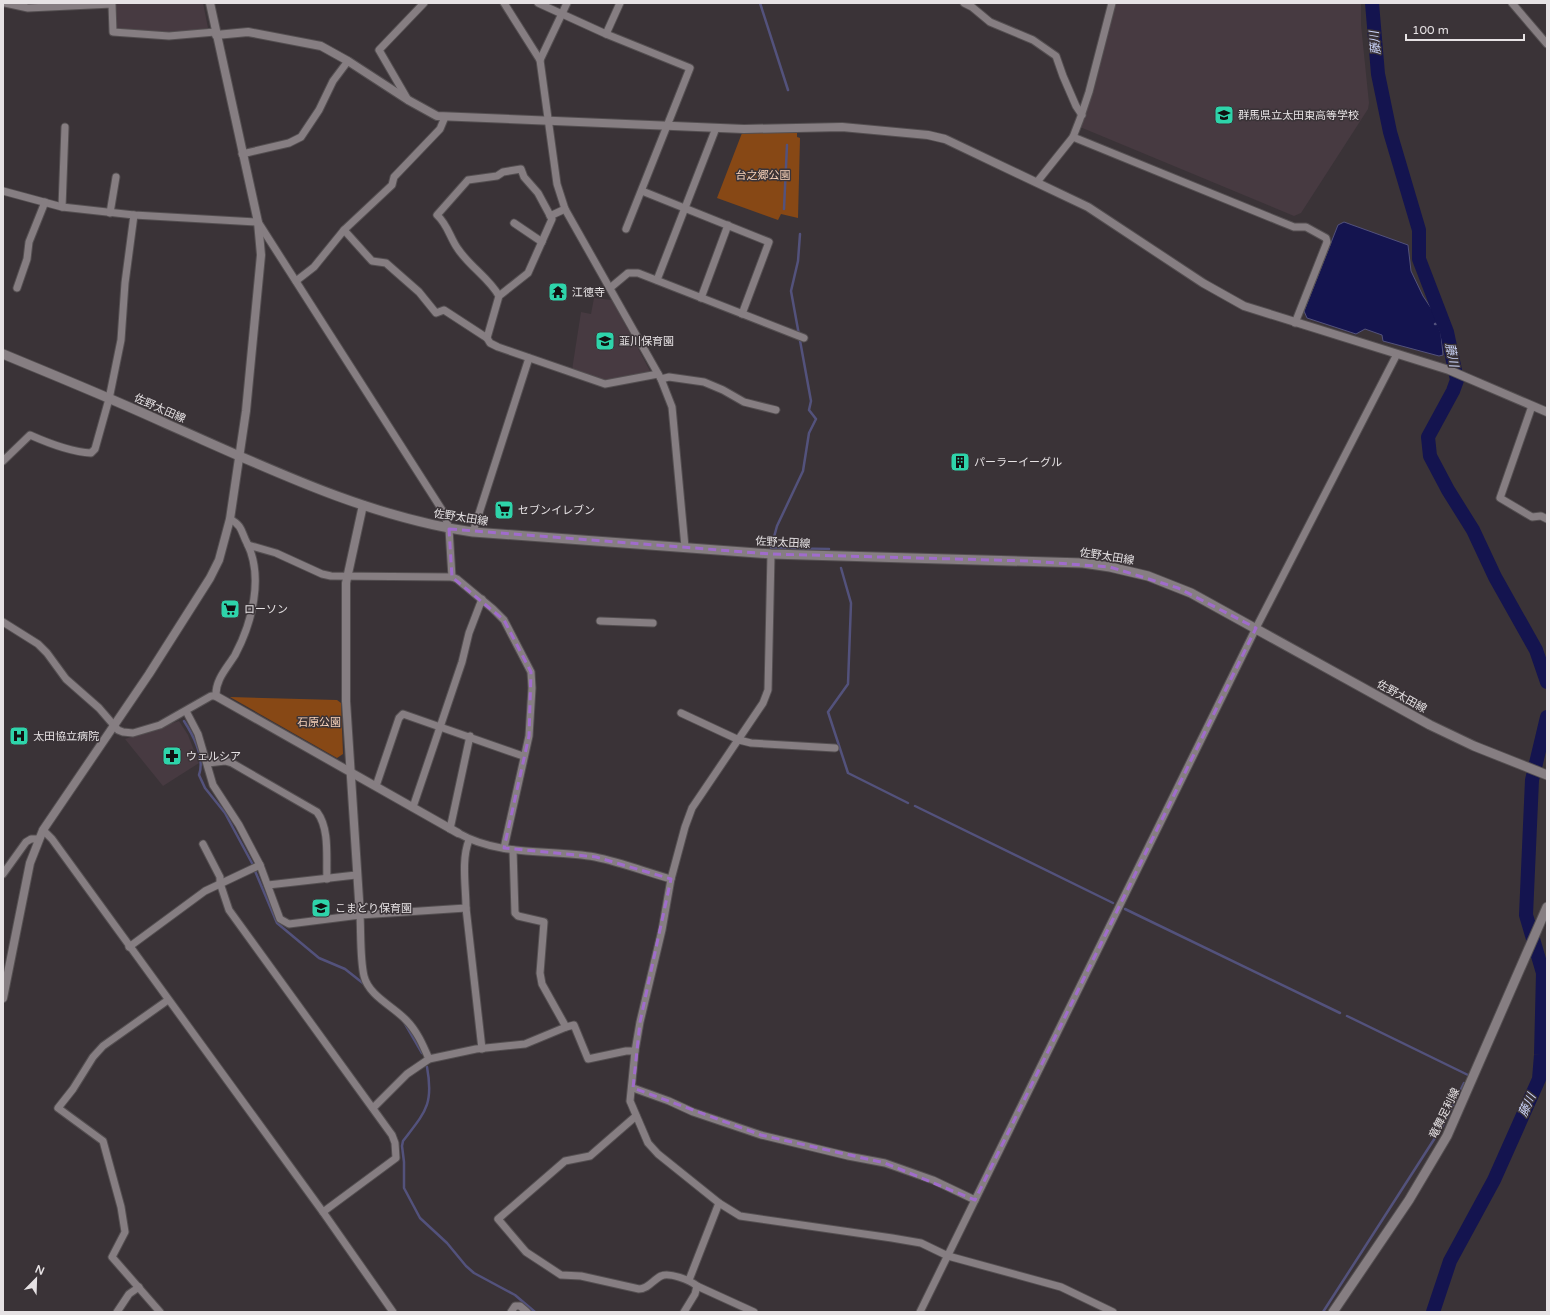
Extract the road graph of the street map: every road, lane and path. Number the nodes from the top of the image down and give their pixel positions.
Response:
1 (5, 3) edge
2 (210, 3) edge
3 (424, 3) edge
4 (504, 3) edge
5 (538, 3) edge
6 (567, 3) edge
7 (620, 3) edge
8 (964, 3) edge
9 (1112, 3) edge
10 (1512, 3) edge
11 (52, 5) edge
12 (510, 6) edge
13 (562, 14) junction
14 (216, 33) junction
15 (606, 34) junction
16 (1547, 44) edge
17 (540, 60) junction
18 (348, 61) junction
19 (408, 100) junction
20 (1082, 115) junction
21 (444, 117) junction
22 (549, 121) junction
23 (668, 126) junction
24 (65, 127) dead end
25 (716, 128) junction
26 (1073, 136) junction
27 (242, 154) junction
28 (116, 177) dead end
29 (1037, 182) junction
30 (3, 191) edge
31 (642, 191) junction
32 (45, 202) junction
33 (62, 207) junction
34 (685, 208) junction
35 (565, 209) junction
36 (110, 213) junction
37 (134, 215) junction
38 (550, 216) junction
39 (258, 222) junction
40 (514, 223) dead end
41 (728, 225) junction
42 (626, 229) dead end
43 (344, 230) junction
44 (542, 242) junction
45 (657, 280) junction
46 (296, 281) junction
47 (17, 288) dead end
48 (610, 288) junction
49 (499, 296) junction
50 (701, 298) junction
51 (742, 314) junction
52 (1295, 323) junction
53 (487, 338) junction
54 (804, 338) dead end
55 (3, 354) edge
56 (1396, 354) junction
57 (529, 358) junction
58 (660, 377) junction
59 (109, 399) junction
60 (1532, 406) junction
61 (776, 410) dead end
62 (1547, 412) edge
63 (239, 456) junction
64 (3, 461) edge
65 (363, 505) junction
66 (1547, 519) edge
67 (230, 520) junction
68 (449, 529) junction
69 (473, 532) junction
70 (248, 545) junction
71 (685, 547) junction
72 (771, 554) junction
73 (346, 576) junction
74 (452, 577) junction
75 (482, 599) junction
76 (600, 621) dead end
77 (3, 622) edge
78 (653, 623) dead end
79 (1256, 628) junction
80 (216, 696) junction
81 (186, 711) junction
82 (681, 713) dead end
83 (114, 725) junction
84 (440, 726) junction
85 (470, 736) junction
86 (739, 740) junction
87 (835, 748) dead end
88 (523, 756) junction
89 (208, 764) junction
90 (349, 772) junction
91 (1543, 773) edge
92 (376, 786) junction
93 (413, 807) junction
94 (450, 829) junction
95 (43, 830) junction
96 (458, 833) joint
97 (38, 840) junction
98 (469, 840) junction
99 (203, 844) dead end
100 (504, 848) junction
101 (513, 850) junction
102 (260, 865) junction
103 (3, 874) edge
104 (356, 876) junction
105 (327, 879) junction
106 (671, 879) junction
107 (220, 883) junction
108 (268, 885) junction
109 (1547, 907) edge
110 (466, 908) junction
111 (360, 915) junction
112 (129, 947) junction
113 (3, 998) edge
114 (168, 1000) junction
115 (566, 1027) junction
116 (482, 1049) junction
117 (635, 1051) junction
118 (429, 1059) junction
119 (632, 1088) junction
120 (373, 1108) junction
121 (636, 1116) junction
122 (975, 1200) junction
123 (718, 1203) junction
124 (323, 1212) junction
125 (948, 1256) junction
126 (689, 1280) junction
127 (696, 1286) junction
128 (139, 1287) junction
129 (117, 1312) edge
130 (160, 1312) edge
131 (393, 1312) edge
132 (511, 1312) edge
133 (526, 1312) edge
134 (684, 1312) edge
135 (754, 1312) edge
136 (920, 1312) edge
137 (1113, 1312) edge
138 (1333, 1312) edge

1 - 11 street
2 - 14 street
3 - 19 street
4 - 12 street
5 - 13 street
6 - 13 street
7 - 15 street
8 - 20 street
9 - 20 street
10 - 16 street
11 - 14 street
12 - 17 street
13 - 15 street
13 - 17 street
14 - 18 street
14 - 27 street
15 - 23 street
17 - 22 street
18 - 19 street
18 - 27 street
19 - 21 street
20 - 26 street
21 - 22 street
21 - 43 street
22 - 23 street
22 - 35 street
23 - 25 street
23 - 31 street
24 - 33 street
25 - 29 street
25 - 34 street
26 - 29 street
26 - 52 street
27 - 39 street
28 - 36 street
29 - 52 street
30 - 32 street
31 - 34 street
31 - 42 street
32 - 33 street
32 - 47 street
33 - 36 street
34 - 41 street
34 - 45 street
35 - 38 street
35 - 48 street
36 - 37 street
37 - 39 street
37 - 59 street
38 - 44 street
38 - 49 street
39 - 46 street
39 - 63 street
40 - 44 street
41 - 50 street
41 - 51 street
43 - 46 street
43 - 53 street
44 - 49 street
45 - 48 street
45 - 50 street
46 - 68 street
48 - 58 street
49 - 53 street
50 - 51 street
51 - 54 street
52 - 56 street
53 - 57 street
55 - 59 main road, 佐野太田線
56 - 60 street
56 - 79 street
57 - 58 street
57 - 69 street
58 - 61 street
58 - 71 street
59 - 63 main road, 佐野太田線
59 - 64 street
60 - 62 street
60 - 66 street
63 - 65 main road, 佐野太田線
63 - 67 street
65 - 68 main road, 佐野太田線
65 - 73 street
67 - 70 street
67 - 83 street
68 - 69 main road, 佐野太田線
68 - 74 street
69 - 71 main road, 佐野太田線
70 - 73 street
70 - 80 street
71 - 72 main road, 佐野太田線
72 - 79 main road, 佐野太田線
72 - 86 street
73 - 74 street
73 - 90 street
74 - 75 street
75 - 84 street
75 - 88 street
76 - 78 street
77 - 83 street
79 - 91 main road, 佐野太田線
79 - 122 street
80 - 81 street
80 - 90 street
81 - 83 street
81 - 89 street
82 - 86 street
83 - 95 street
84 - 85 street
84 - 92 street
84 - 93 street
85 - 88 street
85 - 94 street
86 - 87 street
86 - 106 street
88 - 100 street
89 - 102 street
89 - 105 street
90 - 92 street
90 - 104 street
92 - 93 street
93 - 94 street
94 - 96 street
95 - 97 street
95 - 112 street
96 - 98 street
97 - 103 street
97 - 113 street
98 - 100 street
98 - 110 street
99 - 107 street
100 - 101 street
101 - 106 street
101 - 115 street
102 - 107 street
102 - 108 street
104 - 105 street
104 - 111 street
105 - 108 street
106 - 117 street
107 - 112 street
107 - 120 street
108 - 111 street
109 - 138 main road, 竜舞足利線
110 - 111 street
110 - 116 street
111 - 118 street
112 - 114 street
114 - 124 street
114 - 128 street
115 - 116 street
115 - 117 street
116 - 118 street
117 - 119 street
118 - 120 street
119 - 121 street
119 - 122 street
120 - 124 street
121 - 123 street
121 - 126 street
122 - 125 street
123 - 125 street
123 - 126 street
124 - 131 street
125 - 136 street
125 - 137 street
126 - 127 street
127 - 134 street
127 - 135 street
128 - 129 street
128 - 130 street
132 - 133 street

